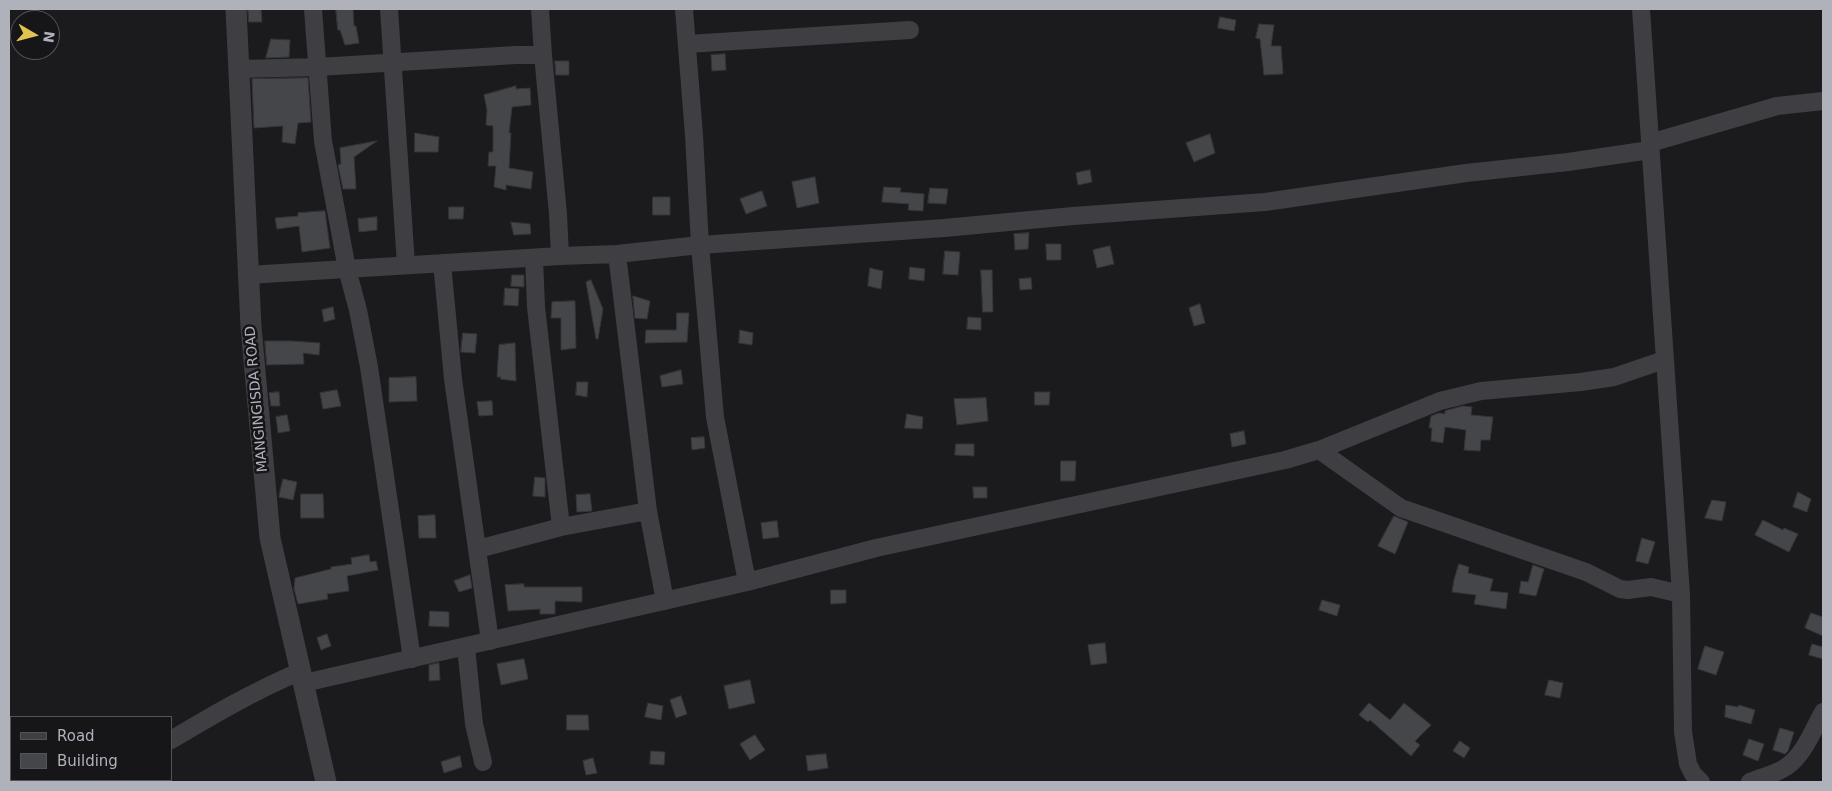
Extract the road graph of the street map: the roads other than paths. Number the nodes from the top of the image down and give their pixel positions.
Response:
1 (236, 9) edge
2 (313, 9) edge
3 (389, 9) edge
4 (540, 9) edge
5 (684, 9) edge
6 (1641, 9) edge
7 (910, 30) dead end
8 (687, 44) junction
9 (543, 55) junction
10 (392, 63) junction
11 (318, 67) junction
12 (239, 69) junction
13 (1823, 101) edge
14 (1650, 147) junction
15 (700, 244) junction
16 (617, 254) junction
17 (560, 256) junction
18 (534, 258) junction
19 (442, 263) junction
20 (406, 266) junction
21 (347, 268) junction
22 (248, 275) junction
23 (1664, 360) junction
24 (1318, 450) junction
25 (648, 511) junction
26 (561, 527) junction
27 (478, 549) junction
28 (746, 582) junction
29 (1681, 594) junction
30 (665, 601) junction
31 (490, 641) junction
32 (466, 647) junction
33 (412, 659) junction
34 (302, 678) junction
35 (1823, 712) edge
36 (172, 739) edge
37 (483, 762) dead end
38 (326, 782) edge
39 (1701, 782) edge
40 (1750, 782) edge

1 - 12 street, MANGINGISDA ROAD
2 - 11 street
3 - 10 street
4 - 9 street
5 - 8 street
6 - 14 street
7 - 8 street
8 - 15 street
9 - 10 street
9 - 17 street
10 - 11 street
10 - 20 street
11 - 12 street
11 - 21 street
12 - 22 street, MANGINGISDA ROAD
13 - 14 street
14 - 15 street
14 - 23 street
15 - 16 street
15 - 28 street
16 - 17 street
16 - 25 street
17 - 18 street
18 - 19 street
18 - 26 street
19 - 20 street
19 - 27 street
20 - 21 street
21 - 22 street
21 - 33 street
22 - 34 street, MANGINGISDA ROAD
23 - 24 street
23 - 29 street
24 - 28 street
24 - 29 street
25 - 26 street
25 - 30 street
26 - 27 street
27 - 31 street
28 - 30 street
29 - 39 street
30 - 31 street
31 - 32 street
32 - 33 street
32 - 37 street
33 - 34 street
34 - 36 street
34 - 38 street, MANGINGISDA ROAD
35 - 40 street

